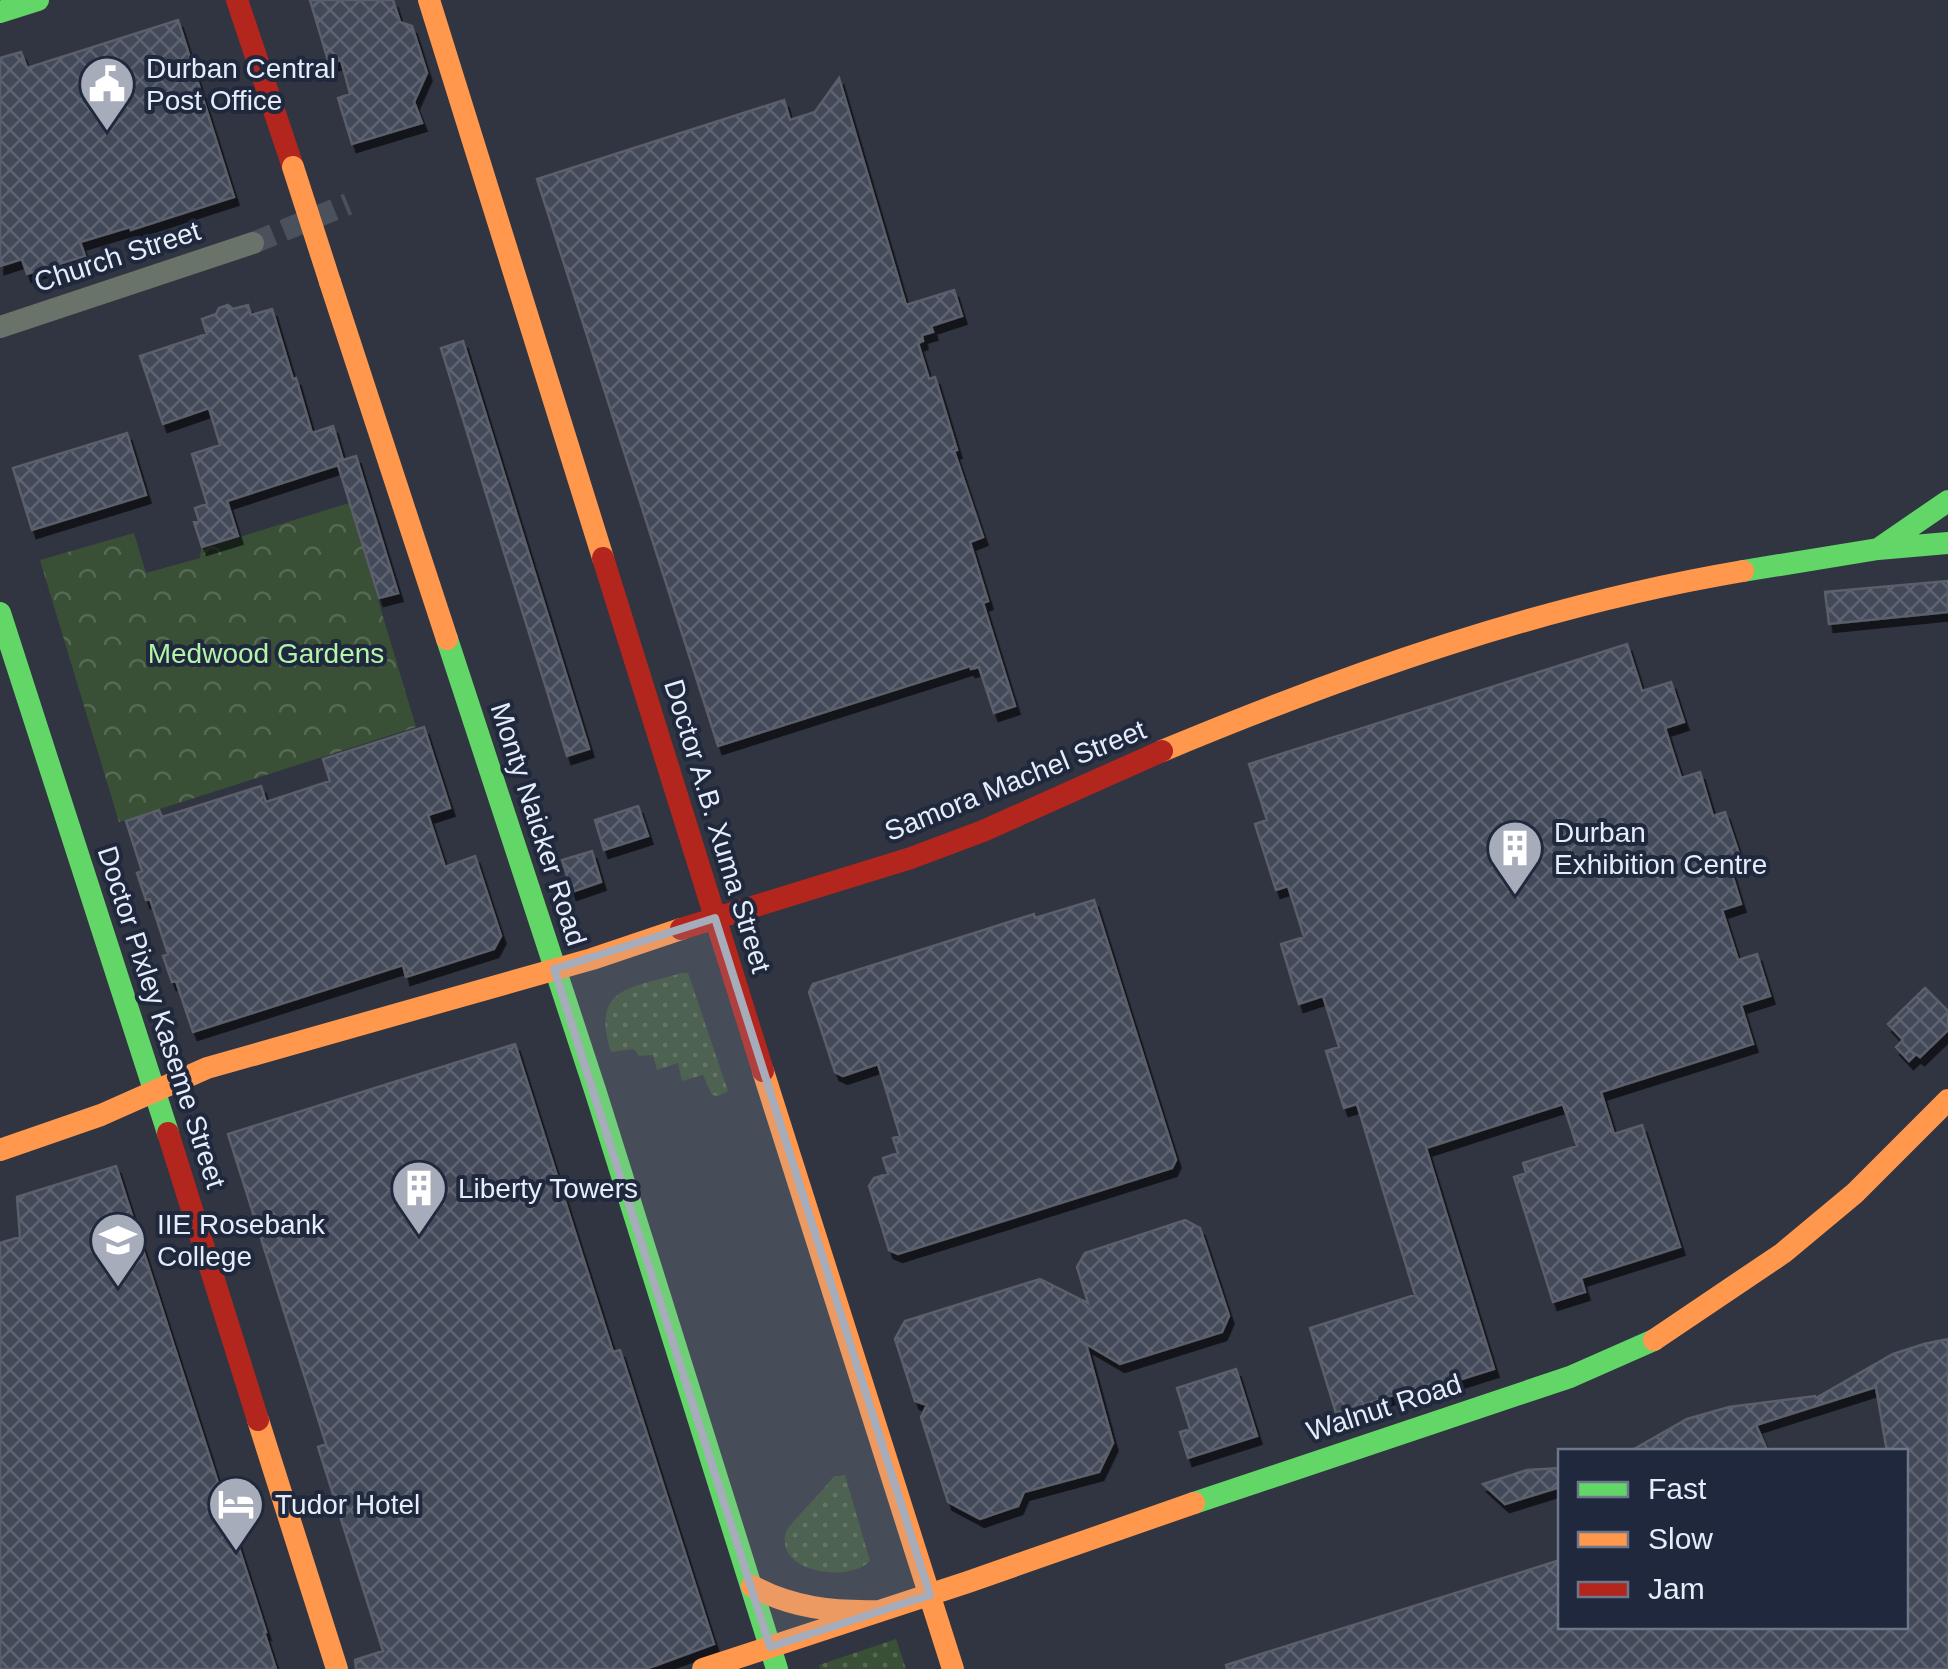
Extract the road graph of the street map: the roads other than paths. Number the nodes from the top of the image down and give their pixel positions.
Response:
1 (38, 0) edge
2 (238, 0) edge
3 (429, 0) edge
4 (0, 12) edge
5 (253, 243) tunnel mouth
6 (0, 326) edge
7 (1948, 502) edge
8 (1948, 543) edge
9 (1878, 549) junction
10 (0, 613) edge
11 (714, 918) junction
12 (554, 969) junction
13 (155, 1092) junction
14 (1948, 1100) edge
15 (0, 1150) edge
16 (752, 1586) junction
17 (930, 1595) junction
18 (878, 1610) junction
19 (773, 1658) edge
20 (336, 1669) edge
21 (703, 1669) edge
22 (954, 1669) edge

1 - 4 main road
2 - 12 main road, Monty Naicker Road, bridge
3 - 11 main road, Doctor A.B. Xuma Street
5 - 6 street, Church Street
7 - 9 main road
8 - 9 main road, Samora Machel Street
9 - 11 main road, Samora Machel Street
10 - 13 main road, Doctor Pixley Kaseme Street
11 - 12 main road, Samora Machel Street
11 - 17 main road, Doctor A.B. Xuma Street
12 - 13 main road, Samora Machel Street
12 - 16 main road, Monty Naicker Road
13 - 15 main road, Samora Machel Street
13 - 20 main road, Doctor Pixley Kaseme Street
14 - 17 main road, Walnut Road
16 - 18 main road
16 - 19 main road, Monty Naicker Road
17 - 18 main road, Walnut Road
17 - 22 main road, Doctor A.B. Xuma Street
18 - 19 main road, Walnut Road
19 - 21 main road, Walnut Road

